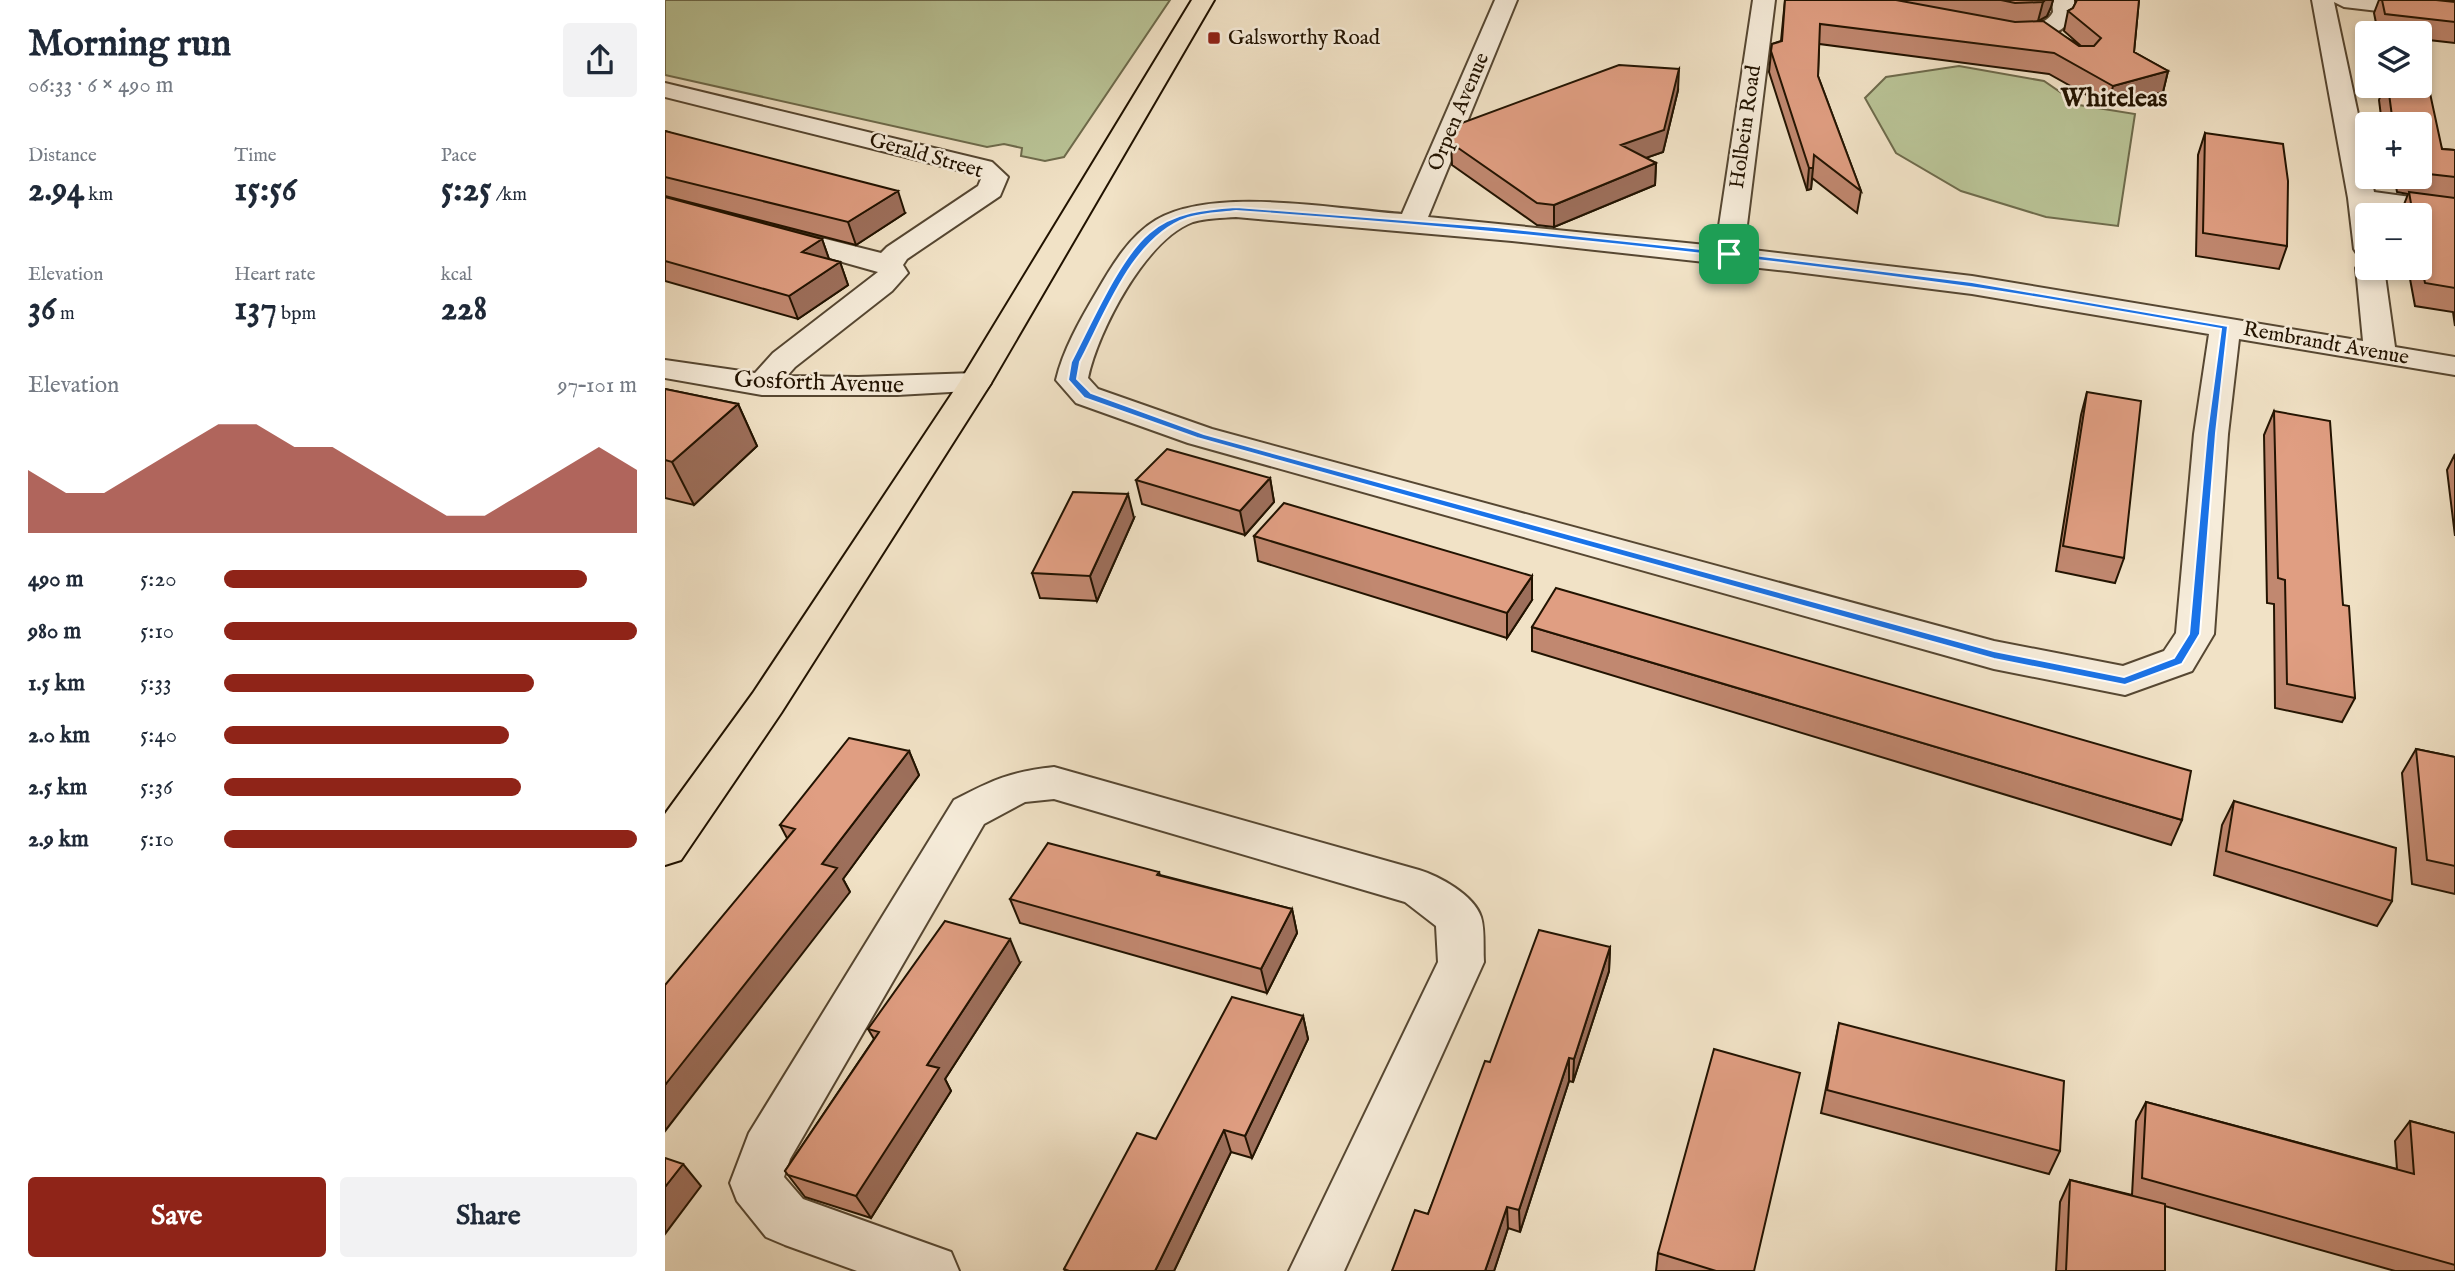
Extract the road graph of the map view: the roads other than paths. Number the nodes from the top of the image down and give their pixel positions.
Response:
1 (1203, 0) edge
2 (1506, 0) edge
3 (1764, 0) edge
4 (2063, 0) edge
5 (2323, 0) edge
6 (2344, 0) edge
7 (2455, 13) edge
8 (1973, 25) edge
9 (665, 90) edge
10 (2362, 198) junction
11 (2363, 203) edge
12 (2455, 211) edge
13 (1409, 223) junction
14 (744, 226) edge
15 (1729, 254) junction
16 (887, 264) junction
17 (2371, 280) edge
18 (2225, 327) junction
19 (2380, 353) junction
20 (2455, 366) edge
21 (665, 369) edge
22 (975, 383) junction
23 (762, 385) junction
24 (665, 848) edge
25 (932, 1271) edge
26 (1316, 1271) edge

1 - 22 main road
2 - 13 street, Orpen Avenue
3 - 15 street, Holbein Road
4 - 8 street
5 - 10 street
6 - 7 street
9 - 16 street, Gerald Street
10 - 11 street
10 - 12 street
13 - 15 street, Rembrandt Avenue
13 - 18 street, Rembrandt Avenue
14 - 16 street
15 - 18 street, Rembrandt Avenue
16 - 23 street, Gerald Street
17 - 19 street
18 - 19 street, Rembrandt Avenue
19 - 20 street, Rembrandt Avenue
21 - 23 street, Gosforth Avenue
22 - 23 street, Gosforth Avenue
22 - 24 main road
25 - 26 street

